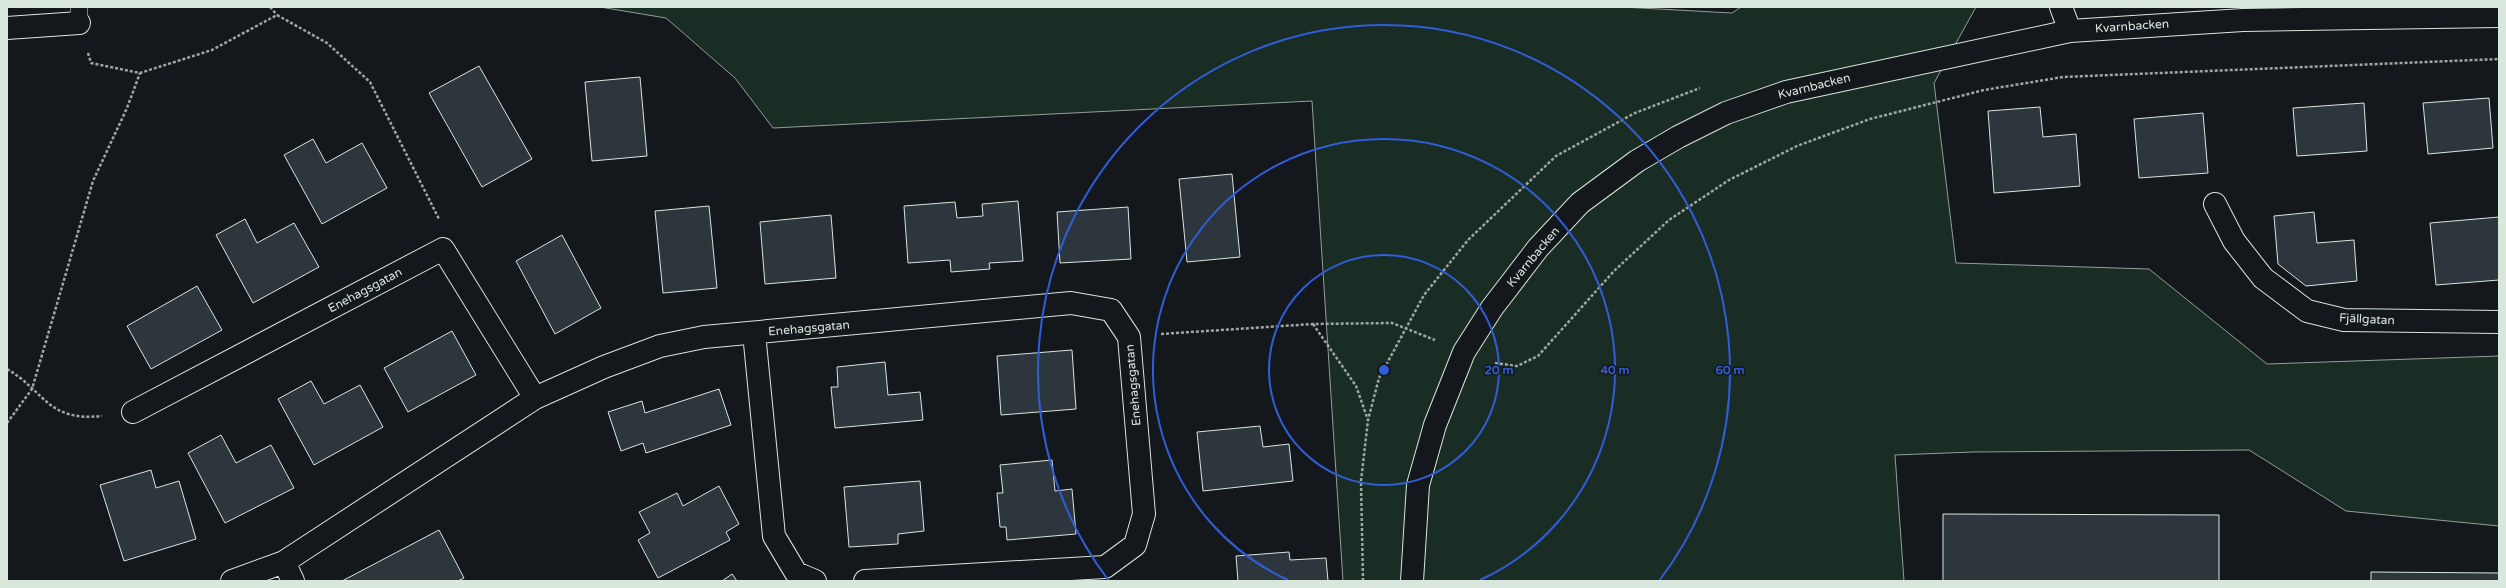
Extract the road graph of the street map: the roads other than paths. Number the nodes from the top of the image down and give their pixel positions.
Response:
1 (2061, 7) edge
2 (79, 15) edge
3 (2499, 16) edge
4 (7, 28) edge
5 (2070, 31) junction
6 (2215, 204) dead end
7 (2499, 322) edge
8 (754, 333) junction
9 (535, 398) junction
10 (132, 412) road end
11 (284, 562) junction
12 (232, 581) edge
13 (293, 581) edge
14 (815, 581) edge
15 (864, 581) edge
16 (1412, 581) edge

1 - 5 street
2 - 4 street
3 - 5 street, Kvarnbacken
5 - 16 street, Kvarnbacken
6 - 7 street, Fjällgatan
8 - 9 street, Enehagsgatan
8 - 14 street, Enehagsgatan
8 - 15 street, Enehagsgatan
9 - 10 street, Enehagsgatan
9 - 11 street, Enehagsgatan
11 - 12 street, Enehagsgatan
11 - 13 street

